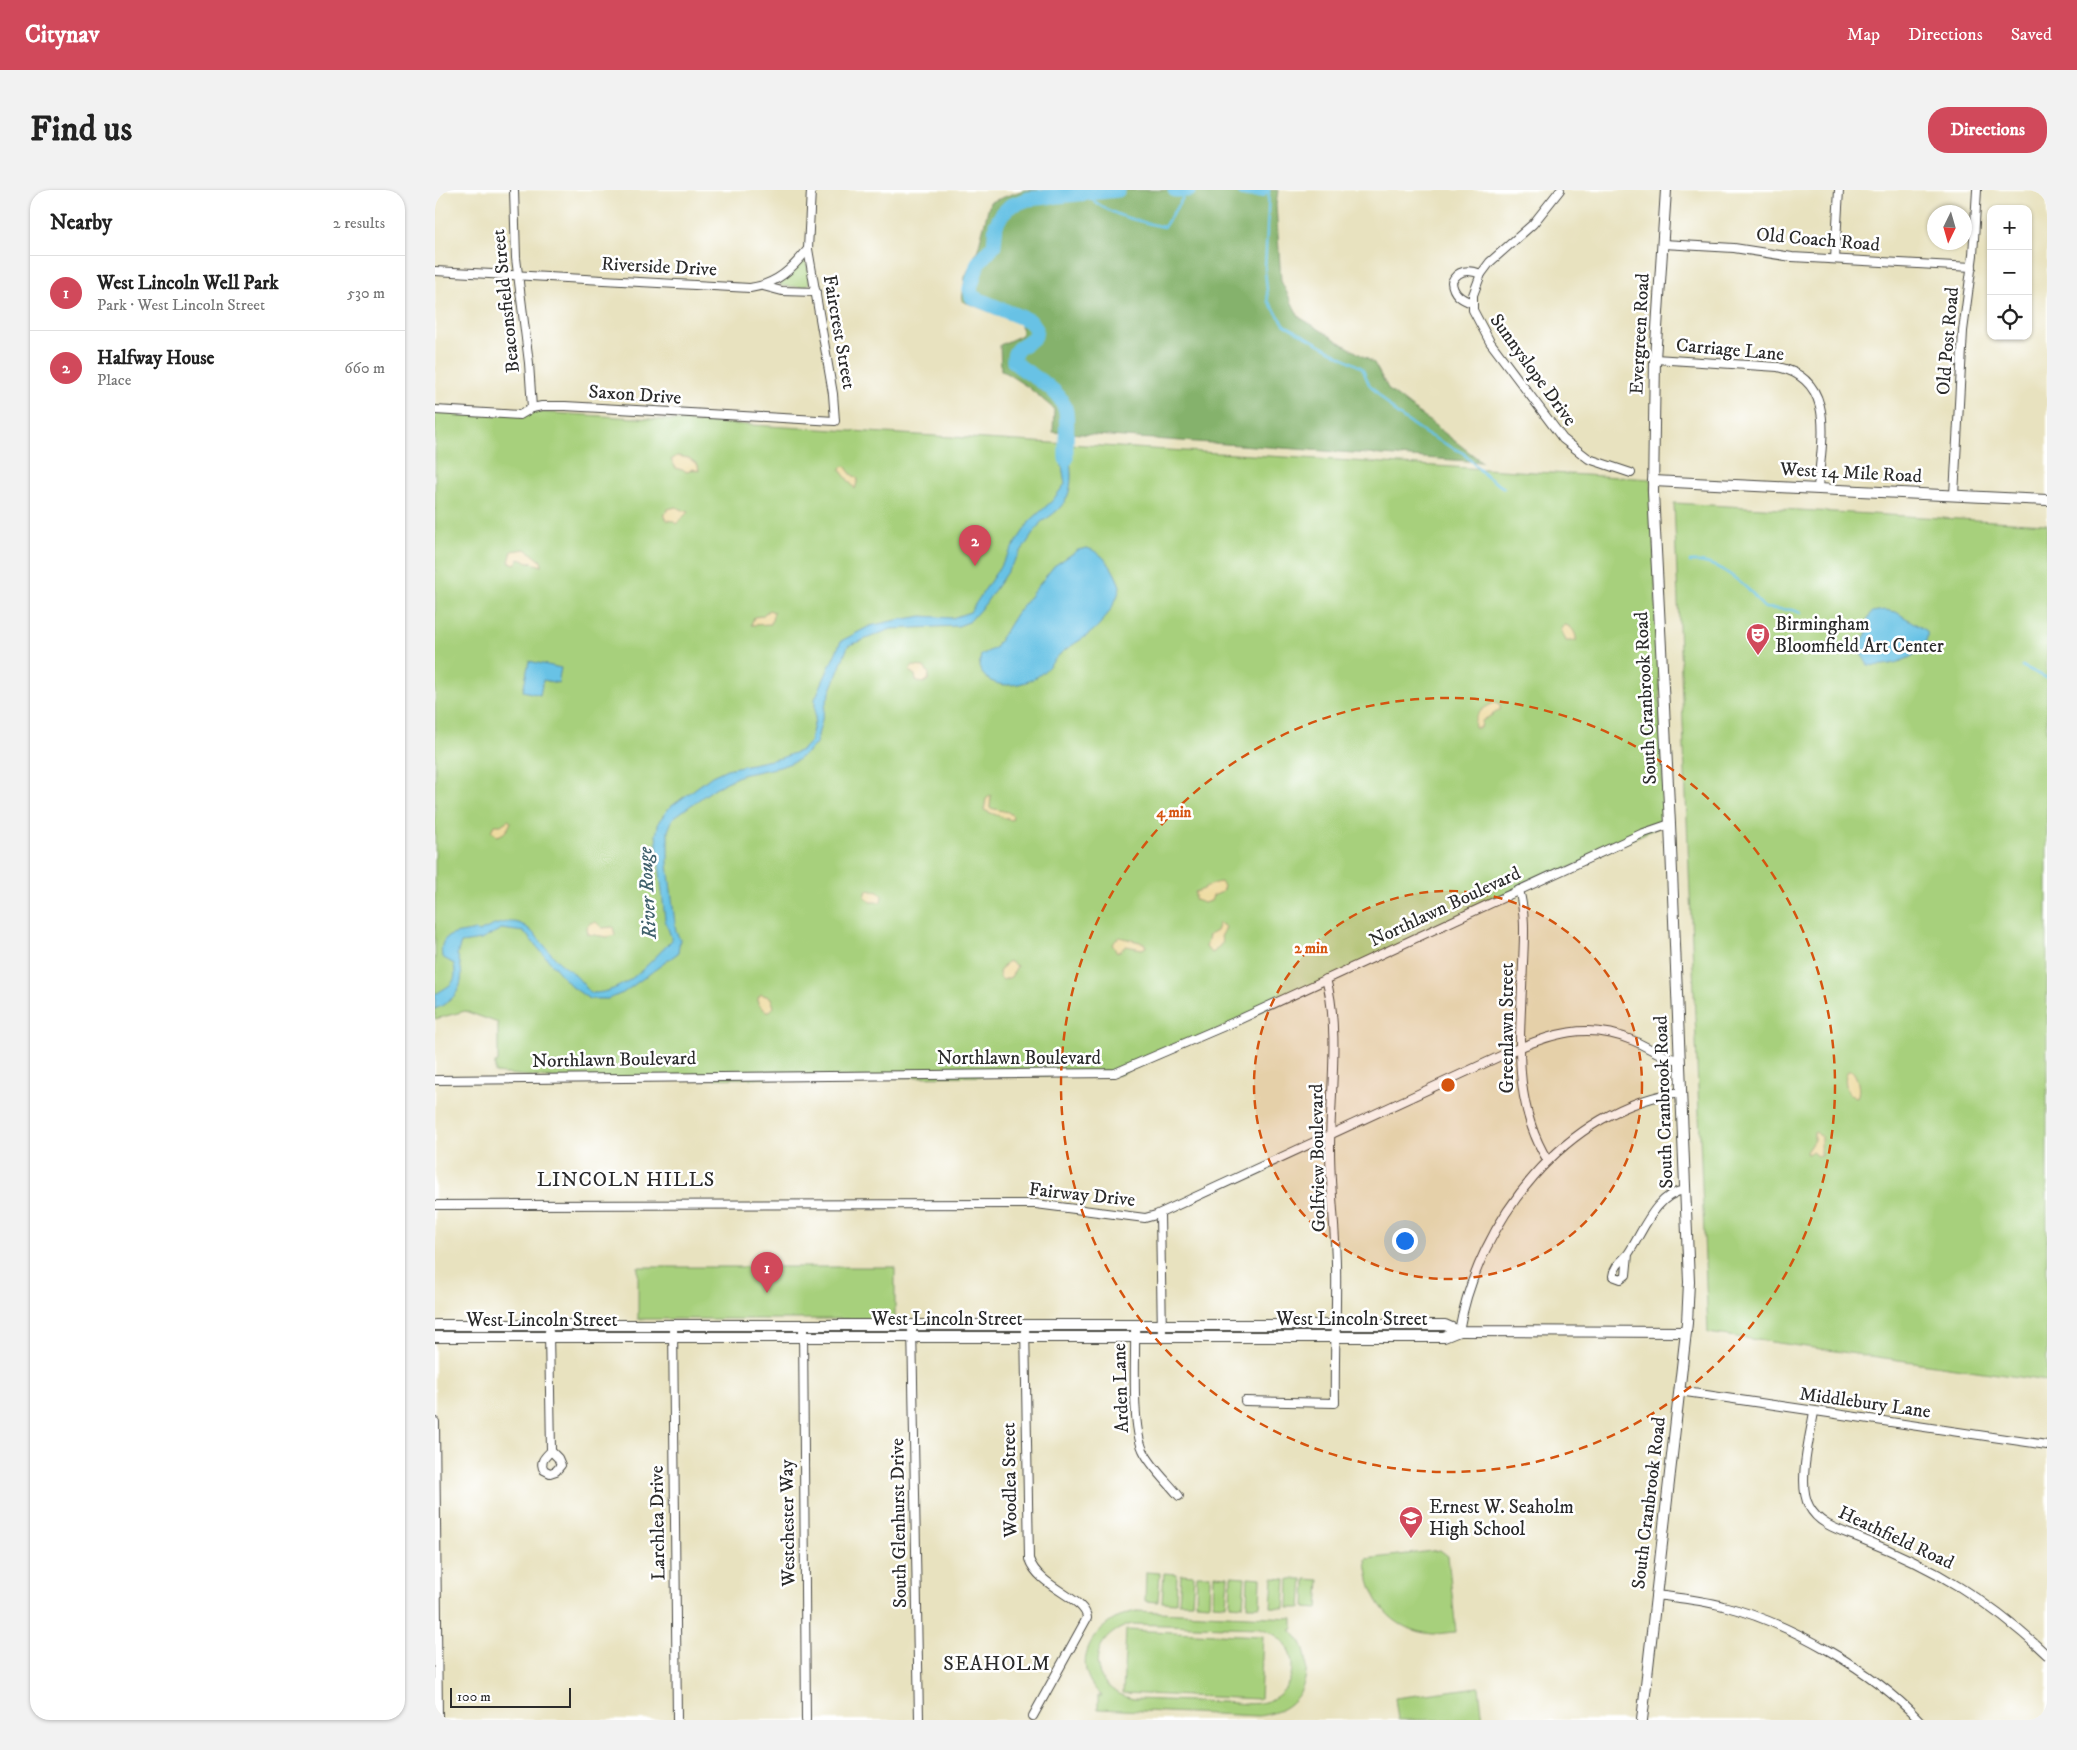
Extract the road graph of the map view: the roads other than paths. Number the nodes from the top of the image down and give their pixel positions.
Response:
1 (514, 190) edge
2 (811, 190) edge
3 (1560, 190) edge
4 (1667, 190) edge
5 (1839, 190) edge
6 (1977, 190) edge
7 (1663, 244) junction
8 (808, 249) junction
9 (1835, 259) junction
10 (1972, 267) junction
11 (435, 271) edge
12 (1481, 274) junction
13 (518, 275) junction
14 (763, 286) junction
15 (816, 292) junction
16 (1472, 303) junction
17 (1655, 359) junction
18 (531, 408) junction
19 (435, 410) edge
20 (835, 422) joint
21 (1631, 473) dead end
22 (1653, 481) junction
23 (1818, 488) junction
24 (1953, 495) junction
25 (2047, 500) edge
26 (1670, 824) junction
27 (1519, 890) junction
28 (1326, 979) junction
29 (1521, 1046) junction
30 (1680, 1060) junction
31 (435, 1080) edge
32 (1681, 1092) junction
33 (1331, 1135) junction
34 (1548, 1161) junction
35 (1685, 1190) junction
36 (435, 1205) edge
37 (1160, 1214) junction
38 (1628, 1254) dead end
39 (435, 1325) edge
40 (673, 1325) junction
41 (803, 1325) junction
42 (912, 1325) junction
43 (1025, 1325) junction
44 (1162, 1325) junction
45 (1335, 1325) junction
46 (549, 1326) junction
47 (1135, 1326) junction
48 (1459, 1331) junction
49 (1686, 1332) junction
50 (913, 1336) junction
51 (1162, 1336) junction
52 (1335, 1336) junction
53 (435, 1337) edge
54 (549, 1337) junction
55 (673, 1337) junction
56 (803, 1337) junction
57 (1025, 1337) junction
58 (1135, 1337) junction
59 (1679, 1391) junction
60 (1245, 1401) dead end
61 (1814, 1412) junction
62 (435, 1422) edge
63 (2047, 1445) edge
64 (551, 1451) dead end
65 (1179, 1496) dead end
66 (435, 1520) edge
67 (1656, 1596) junction
68 (2047, 1655) edge
69 (1033, 1716) dead end
70 (438, 1720) edge
71 (677, 1720) edge
72 (806, 1720) edge
73 (919, 1720) edge
74 (1642, 1720) edge
75 (1919, 1720) edge

1 - 13 street, Beaconsfield Street
2 - 8 street
3 - 12 street, Sunnyslope Drive
4 - 7 street, Evergreen Road
5 - 9 street
6 - 10 street, Old Post Road
7 - 9 street, Old Coach Road
7 - 17 street, Evergreen Road
8 - 14 street
8 - 15 street, Faircrest Street
9 - 10 street, Old Coach Road
10 - 24 street, Old Post Road
11 - 13 street, Riverside Drive
12 - 16 street, Sunnyslope Drive
12 - 16 street, Sunnyslope Drive
13 - 14 street, Riverside Drive
13 - 18 street, Beaconsfield Street
14 - 15 street, Riverside Drive
15 - 20 street, Faircrest Street
16 - 21 street, Sunnyslope Drive
17 - 22 street, Evergreen Road
17 - 23 street, Carriage Lane
18 - 19 street, Saxon Drive
18 - 20 street, Saxon Drive
22 - 23 street, West 14 Mile Road
22 - 26 street, South Cranbrook Road
23 - 24 street, West 14 Mile Road
24 - 25 street, West 14 Mile Road
26 - 27 street, Northlawn Boulevard
26 - 30 street, South Cranbrook Road
27 - 28 street, Northlawn Boulevard
27 - 29 street, Greenlawn Street
28 - 31 street, Northlawn Boulevard
28 - 33 street, Golfview Boulevard
29 - 30 street, Fairway Drive
29 - 33 street, Fairway Drive
29 - 34 street, Greenlawn Street
30 - 32 street, South Cranbrook Road
32 - 34 street
32 - 35 street, South Cranbrook Road
33 - 37 street, Fairway Drive
33 - 45 street, Golfview Boulevard
34 - 48 street
35 - 38 street
35 - 49 street, South Cranbrook Road
36 - 37 street, Fairway Drive
37 - 44 street
39 - 46 street, West Lincoln Street
40 - 41 street, West Lincoln Street
40 - 46 street, West Lincoln Street
40 - 55 street, Larchlea Drive
41 - 42 street, West Lincoln Street
41 - 56 street, Westchester Way
42 - 43 street, West Lincoln Street
42 - 50 street, South Glenhurst Drive
43 - 47 street, West Lincoln Street
43 - 57 street, Woodlea Street
44 - 45 street, West Lincoln Street
44 - 47 street, West Lincoln Street
44 - 51 street
45 - 48 street, West Lincoln Street
45 - 52 street, Golfview Boulevard
46 - 54 street
47 - 58 street, Arden Lane
48 - 49 street, West Lincoln Street
48 - 52 street, West Lincoln Street
49 - 59 street, South Cranbrook Road
50 - 56 street, West Lincoln Street
50 - 57 street, West Lincoln Street
50 - 73 street, South Glenhurst Drive
51 - 52 street, West Lincoln Street
51 - 58 street, West Lincoln Street
52 - 60 street, Golfview Boulevard
53 - 54 street, West Lincoln Street
54 - 55 street, West Lincoln Street
54 - 64 street
55 - 56 street, West Lincoln Street
55 - 71 street, Larchlea Drive
56 - 72 street, Westchester Way
57 - 58 street, West Lincoln Street
57 - 69 street, Woodlea Street
58 - 65 street, Arden Lane
59 - 61 street, Middlebury Lane
59 - 67 street, South Cranbrook Road
61 - 63 street, Middlebury Lane
61 - 68 street, Heathfield Road
62 - 66 street
66 - 70 street
67 - 74 street, South Cranbrook Road
67 - 75 street

